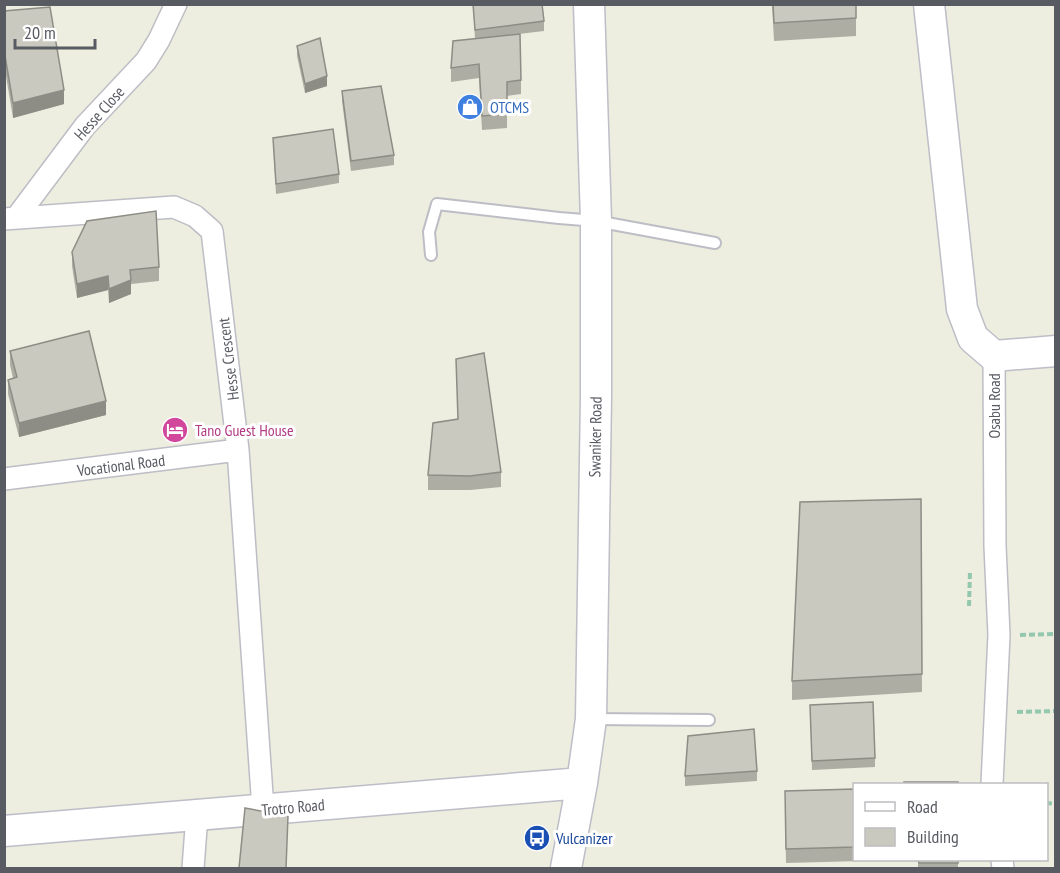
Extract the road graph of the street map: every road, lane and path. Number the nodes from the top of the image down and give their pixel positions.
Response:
1 (176, 4) edge
2 (589, 4) edge
3 (929, 4) edge
4 (10, 218) edge
5 (596, 221) junction
6 (715, 243) dead end
7 (430, 255) dead end
8 (1056, 351) edge
9 (994, 356) junction
10 (238, 450) junction
11 (4, 479) edge
12 (1056, 634) edge
13 (999, 635) junction
14 (1056, 711) edge
15 (1016, 712) dead end
16 (591, 719) junction
17 (709, 720) dead end
18 (582, 783) junction
19 (992, 783) edge
20 (263, 809) junction
21 (197, 815) junction
22 (4, 831) edge
23 (193, 868) edge
24 (566, 868) edge

1 - 4 street, Hesse Close
2 - 5 street, Swaniker Road
3 - 9 street, Osabu Road
4 - 10 street, Hesse Crescent
5 - 6 lane
5 - 7 lane
5 - 16 street, Swaniker Road
8 - 9 street
9 - 13 street, Osabu Road
10 - 11 street, Vocational Road
10 - 20 street, Hesse Crescent
12 - 13 path
13 - 19 street, Osabu Road
14 - 15 path
16 - 17 lane
16 - 18 street, Swaniker Road
18 - 20 street, Trotro Road
18 - 24 street, Swaniker Road
20 - 21 street, Trotro Road
21 - 22 street, Trotro Road
21 - 23 street

